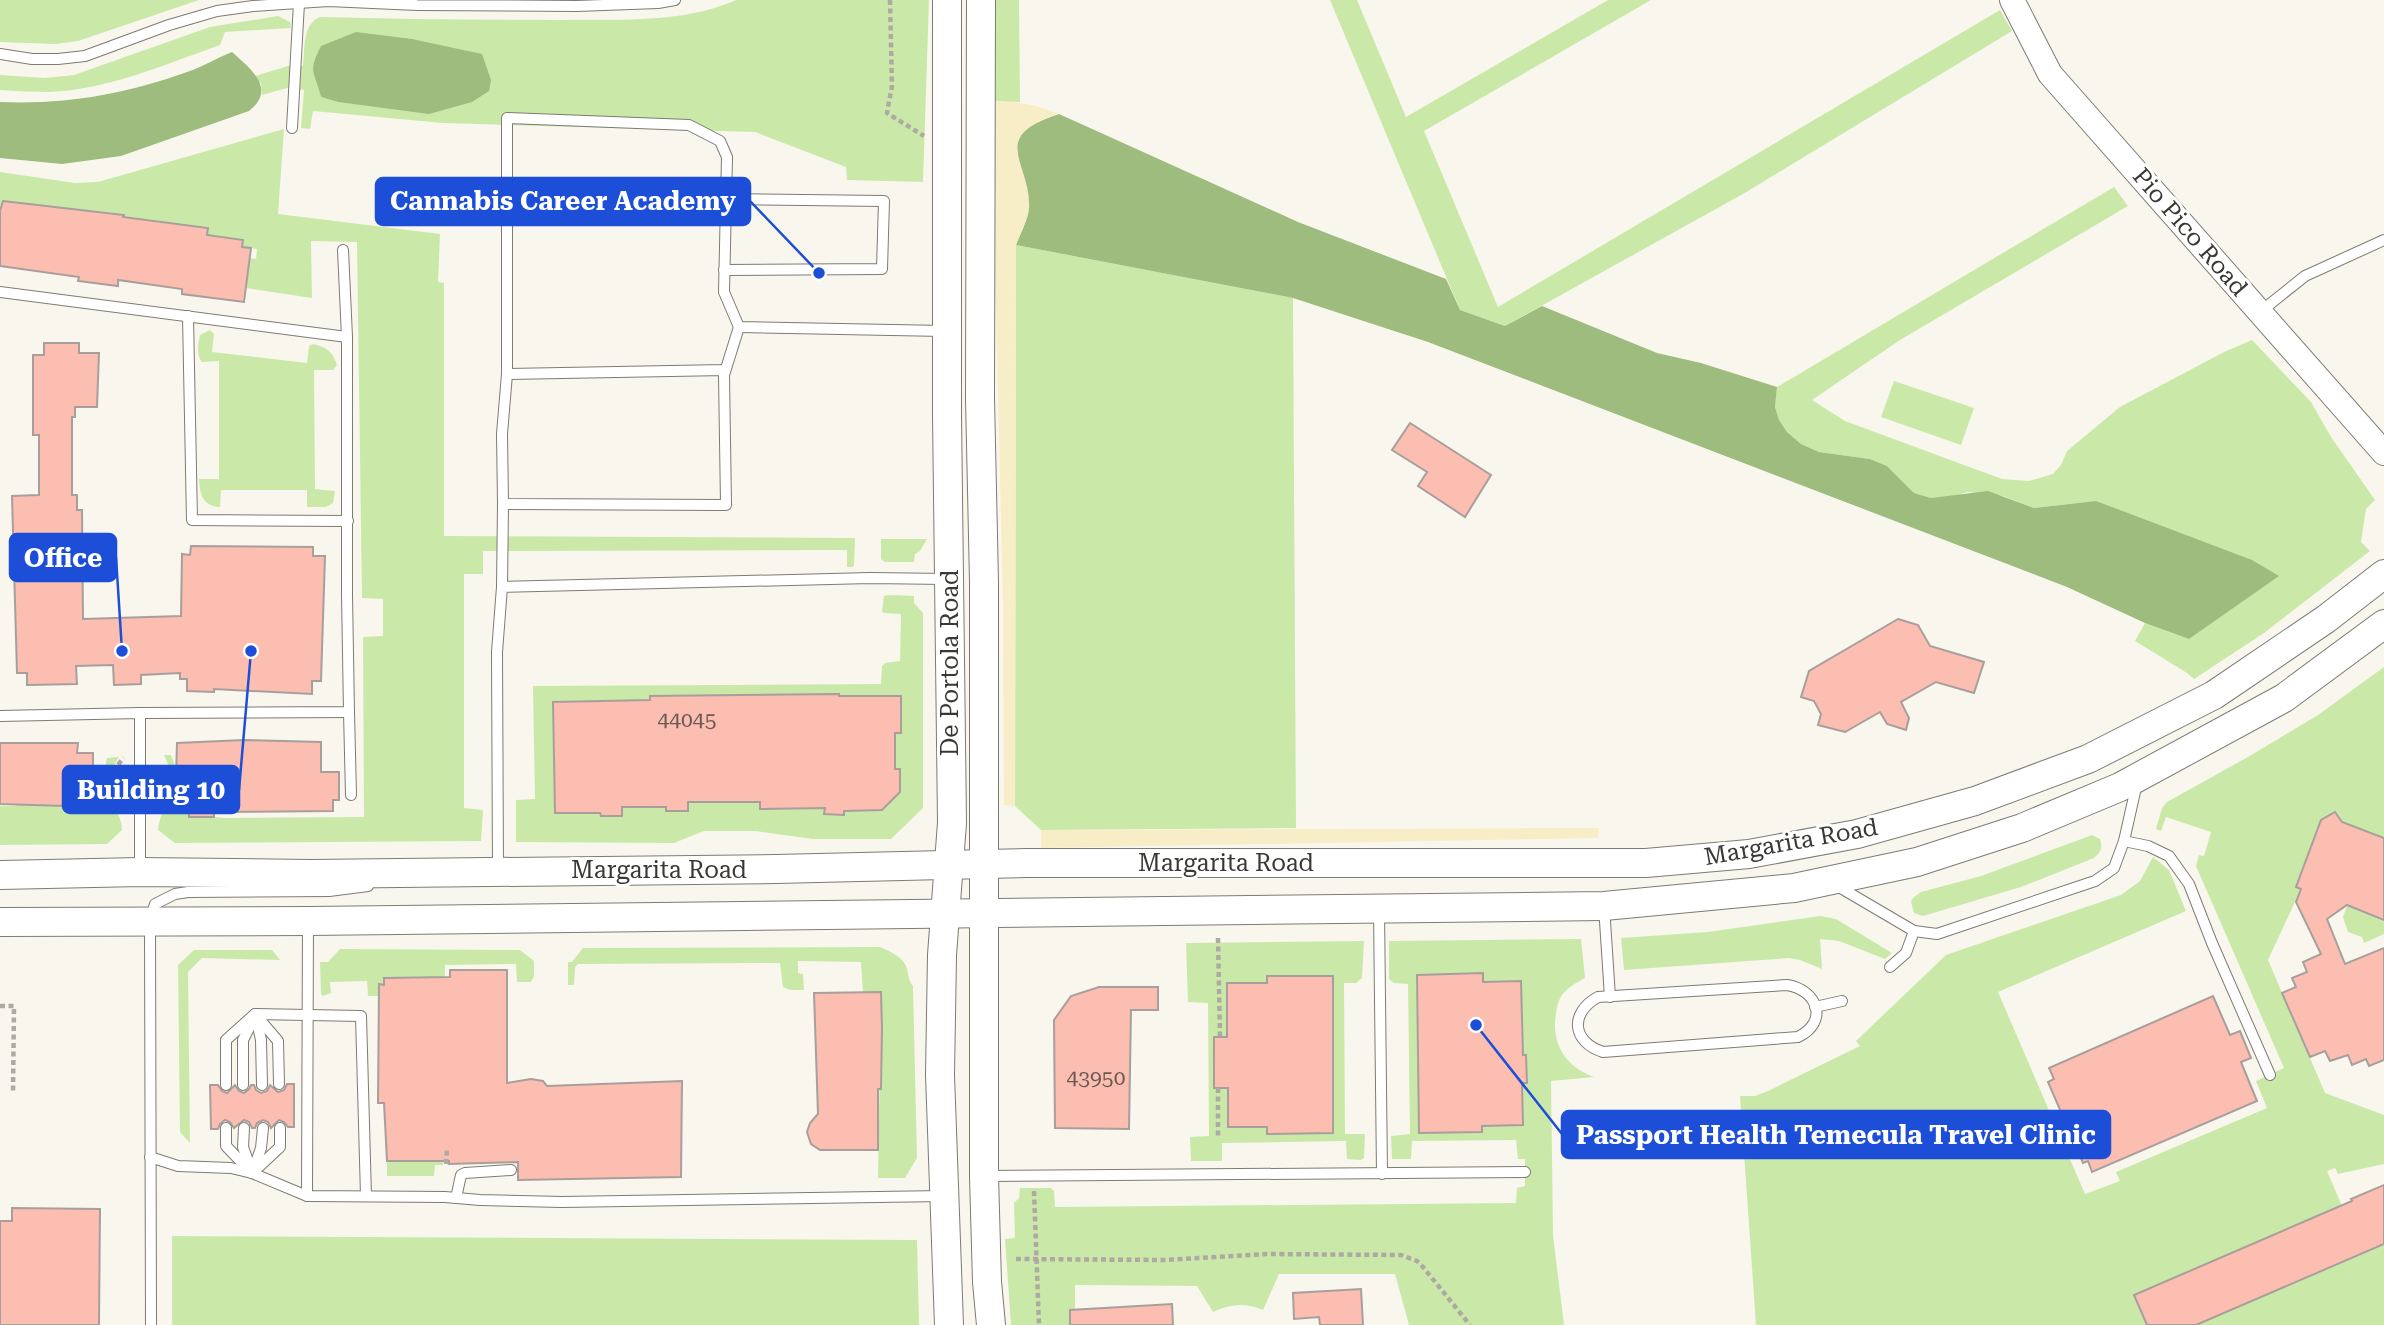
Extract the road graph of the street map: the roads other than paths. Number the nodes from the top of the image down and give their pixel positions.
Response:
1 (328, 0) edge
2 (675, 0) edge
3 (947, 0) edge
4 (968, 0) edge
5 (981, 0) edge
6 (2012, 0) edge
7 (473, 2) edge
8 (299, 3) junction
9 (0, 54) edge
10 (292, 128) dead end
11 (726, 199) junction
12 (981, 230) junction
13 (2384, 240) edge
14 (343, 250) dead end
15 (724, 270) junction
16 (0, 292) edge
17 (2260, 312) junction
18 (188, 316) junction
19 (739, 327) junction
20 (947, 331) junction
21 (347, 337) junction
22 (725, 370) junction
23 (507, 374) junction
24 (2384, 453) edge
25 (503, 504) junction
26 (348, 521) junction
27 (2384, 574) edge
28 (950, 579) junction
29 (502, 587) junction
30 (2384, 624) edge
31 (349, 712) junction
32 (140, 713) junction
33 (0, 716) edge
34 (2138, 778) junction
35 (351, 795) dead end
36 (2124, 841) junction
37 (1749, 853) junction
38 (984, 864) junction
39 (949, 866) junction
40 (498, 871) junction
41 (140, 872) junction
42 (408, 873) junction
43 (0, 875) edge
44 (1828, 881) junction
45 (1604, 906) junction
46 (1379, 908) junction
47 (984, 913) junction
48 (945, 914) junction
49 (150, 921) junction
50 (308, 921) junction
51 (0, 922) edge
52 (1914, 930) junction
53 (1890, 967) dead end
54 (1610, 997) junction
55 (1842, 1001) dead end
56 (1815, 1007) junction
57 (255, 1014) junction
58 (307, 1015) junction
59 (2270, 1074) dead end
60 (279, 1084) dead end
61 (226, 1085) dead end
62 (243, 1085) dead end
63 (262, 1085) dead end
64 (226, 1128) dead end
65 (244, 1128) dead end
66 (262, 1128) dead end
67 (280, 1128) dead end
68 (150, 1157) junction
69 (511, 1170) dead end
70 (1525, 1172) dead end
71 (252, 1173) junction
72 (1382, 1174) junction
73 (985, 1176) junction
74 (307, 1196) junction
75 (366, 1196) junction
76 (944, 1196) junction
77 (456, 1198) junction
78 (151, 1325) edge
79 (949, 1325) edge
80 (991, 1325) edge

1 - 7 lane
1 - 8 lane
2 - 7 lane
3 - 20 main road, De Portola Road
4 - 12 main road
5 - 12 main road, De Portola Road
6 - 17 street, Pio Pico Road
8 - 9 lane
8 - 10 lane
11 - 15 lane
11 - 15 lane
11 - 23 lane
12 - 38 main road, De Portola Road
13 - 17 lane
14 - 21 lane
15 - 19 lane
16 - 18 lane
17 - 24 street, Pio Pico Road
18 - 21 lane
18 - 26 lane
19 - 20 lane
19 - 22 lane
20 - 28 main road, De Portola Road
21 - 26 lane
22 - 23 lane
22 - 25 lane
23 - 25 lane
25 - 29 lane
26 - 31 lane
27 - 37 main road, Margarita Road
28 - 29 lane
28 - 39 main road, De Portola Road
29 - 40 lane
30 - 34 main road, Margarita Road
31 - 32 lane
31 - 35 lane
32 - 33 lane
32 - 41 lane
34 - 36 lane
34 - 44 main road, Margarita Road
36 - 52 lane
36 - 59 lane
37 - 38 main road, Margarita Road
37 - 45 main road
38 - 39 main road, Margarita Road
38 - 47 main road, De Portola Road
39 - 40 main road, Margarita Road
39 - 48 main road, De Portola Road
40 - 42 main road, Margarita Road
41 - 42 main road, Margarita Road
41 - 43 main road, Margarita Road
42 - 49 lane
44 - 45 main road, Margarita Road
44 - 52 lane
45 - 46 main road, Margarita Road
45 - 54 lane
46 - 47 main road, Margarita Road
46 - 72 lane
47 - 48 main road, Margarita Road
47 - 73 main road, De Portola Road
48 - 50 main road, Margarita Road
48 - 76 main road, De Portola Road
49 - 50 main road, Margarita Road
49 - 51 main road, Margarita Road
49 - 68 lane
50 - 58 lane
52 - 53 lane
54 - 56 lane
54 - 56 lane
55 - 56 lane
57 - 58 lane
57 - 60 lane
57 - 61 lane
57 - 62 lane
57 - 63 lane
58 - 74 lane
58 - 75 lane
64 - 71 lane
65 - 71 lane
66 - 71 lane
67 - 71 lane
68 - 71 lane
68 - 78 lane
69 - 77 lane
70 - 72 lane
71 - 74 lane
72 - 73 lane
73 - 80 main road, De Portola Road
74 - 75 lane
75 - 77 lane
76 - 77 lane
76 - 79 main road, De Portola Road

